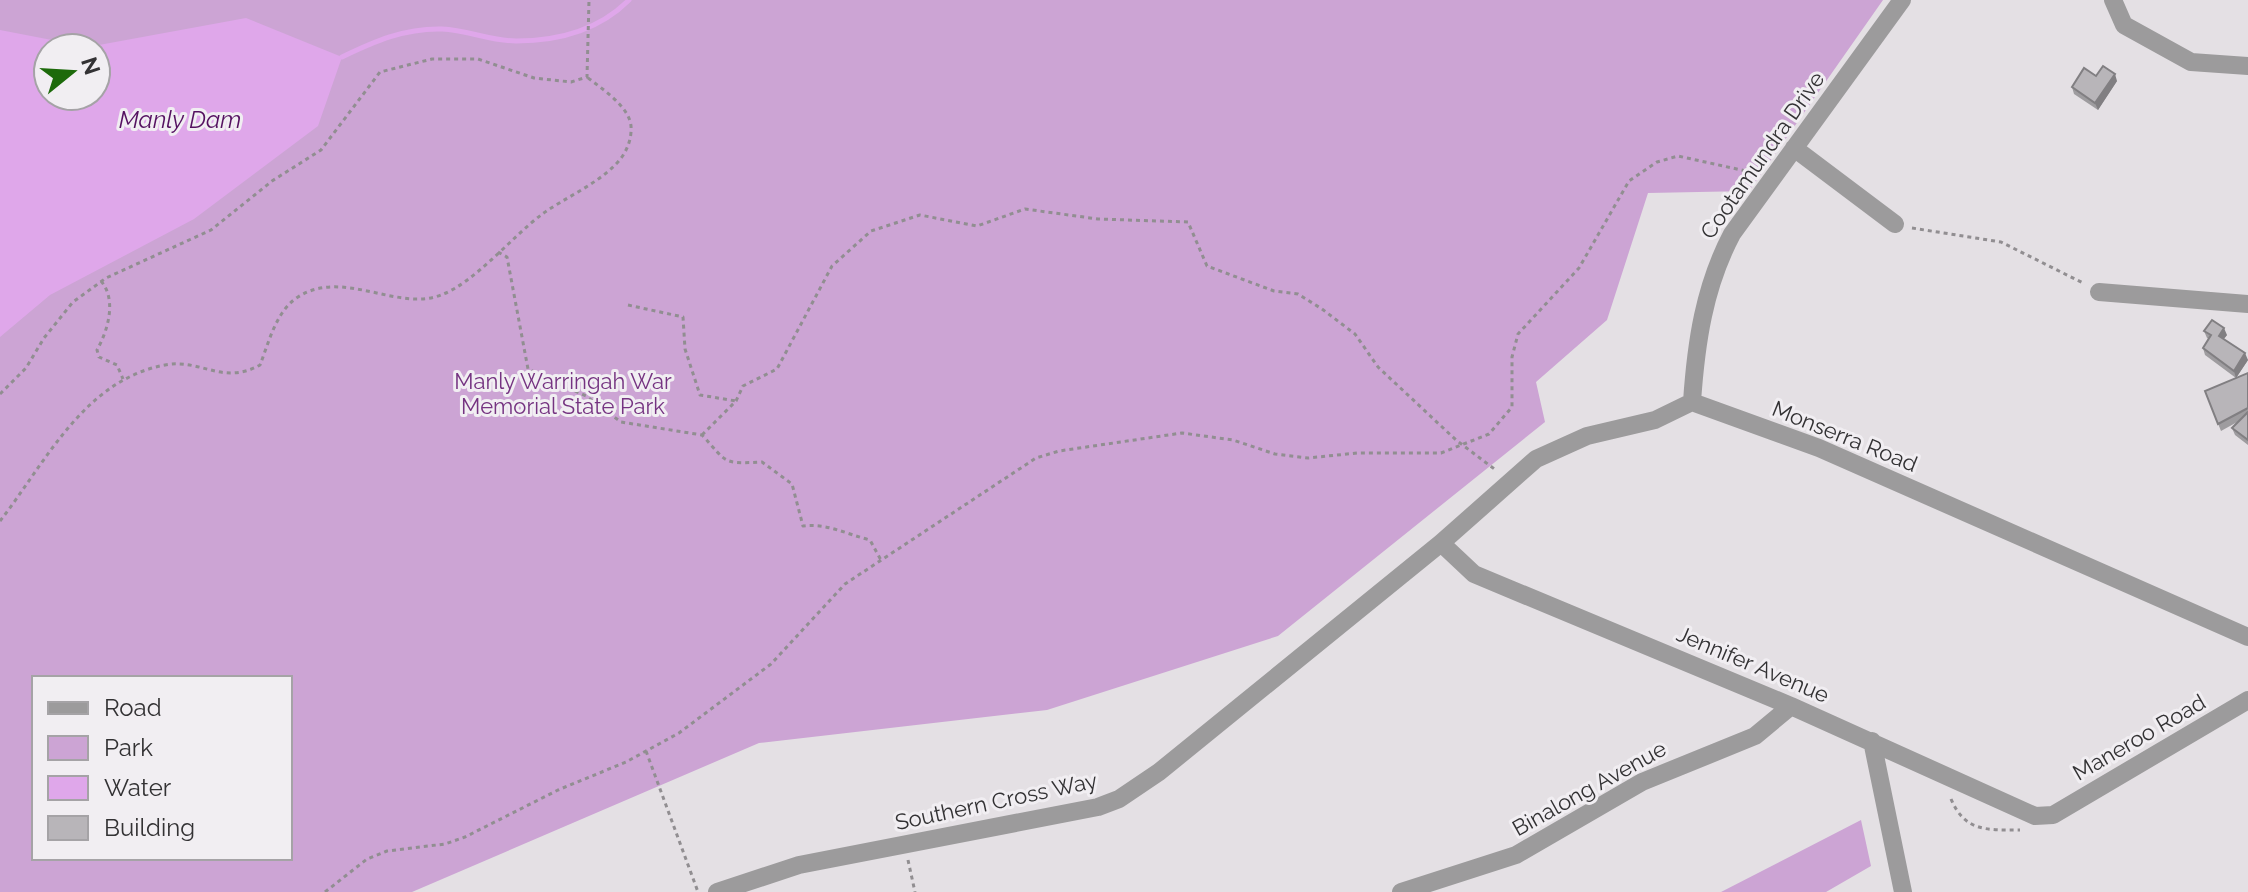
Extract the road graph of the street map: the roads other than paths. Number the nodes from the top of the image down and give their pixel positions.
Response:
1 (1902, 0) edge
2 (2113, 0) edge
3 (2248, 66) edge
4 (1794, 148) junction
5 (1895, 224) road end
6 (2099, 292) road end
7 (2248, 304) edge
8 (1692, 402) junction
9 (1441, 543) junction
10 (2248, 637) edge
11 (2248, 700) edge
12 (1791, 706) junction
13 (1872, 741) junction
14 (2053, 815) joint
15 (717, 892) edge
16 (1401, 892) edge
17 (1903, 892) edge

1 - 4 street, Cootamundra Drive
2 - 3 street
4 - 5 street
4 - 8 street, Cootamundra Drive
6 - 7 street
8 - 9 street
8 - 10 street, Monserra Road
9 - 12 street, Jennifer Avenue
9 - 15 street, Southern Cross Way
11 - 14 street, Maneroo Road
12 - 13 street, Jennifer Avenue
12 - 16 street, Binalong Avenue
13 - 14 street, Jennifer Avenue
13 - 17 street

